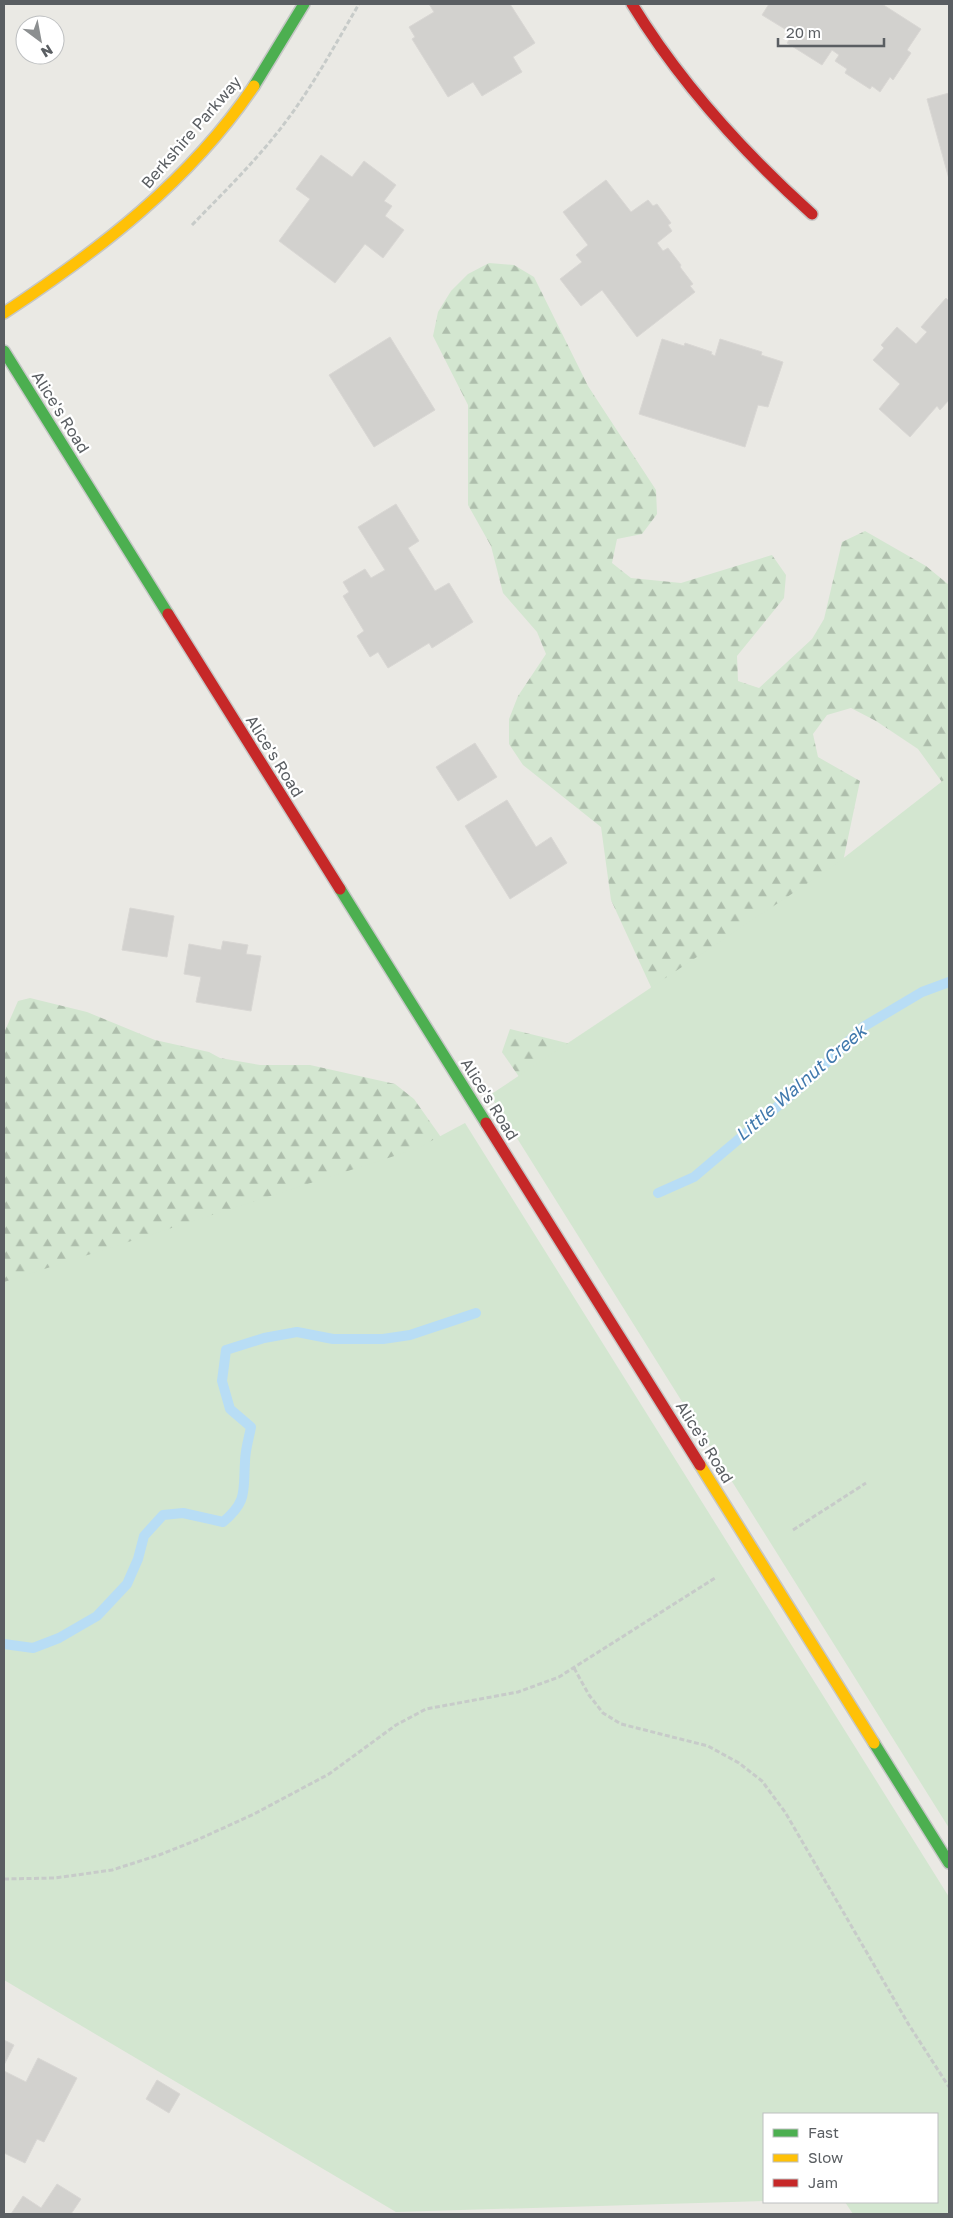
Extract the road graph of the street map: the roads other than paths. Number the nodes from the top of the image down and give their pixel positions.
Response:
1 (304, 4) edge
2 (632, 4) edge
3 (812, 214) dead end
4 (4, 313) edge
5 (4, 351) edge
6 (949, 1863) edge

1 - 4 main road, Berkshire Parkway
2 - 3 main road
5 - 6 main road, Alice's Road

